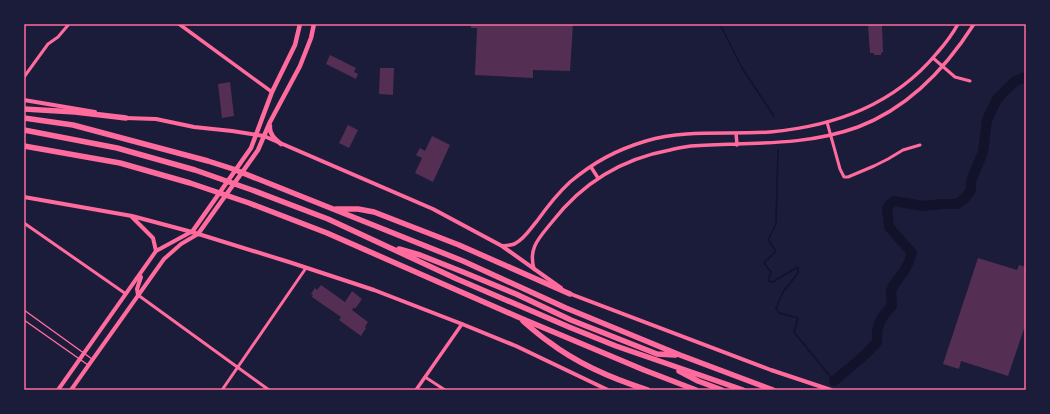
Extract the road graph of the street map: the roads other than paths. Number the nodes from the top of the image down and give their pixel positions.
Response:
1 (69, 24) edge
2 (179, 24) edge
3 (300, 24) edge
4 (314, 24) edge
5 (958, 24) edge
6 (974, 24) edge
7 (933, 58) junction
8 (942, 67) junction
9 (24, 77) edge
10 (970, 81) dead end
11 (272, 92) junction
12 (24, 100) edge
13 (24, 109) edge
14 (24, 118) edge
15 (126, 118) junction
16 (270, 122) junction
17 (827, 122) junction
18 (24, 130) edge
19 (736, 133) junction
20 (256, 134) junction
21 (831, 134) junction
22 (264, 136) junction
23 (281, 144) junction
24 (736, 145) junction
25 (920, 145) dead end
26 (24, 146) edge
27 (591, 167) junction
28 (598, 178) junction
29 (24, 197) edge
30 (333, 209) junction
31 (132, 216) junction
32 (24, 223) edge
33 (193, 231) junction
34 (199, 233) junction
35 (384, 245) junction
36 (502, 246) junction
37 (156, 251) junction
38 (306, 268) junction
39 (535, 270) junction
40 (143, 271) junction
41 (126, 294) junction
42 (570, 294) junction
43 (138, 295) junction
44 (24, 310) edge
45 (518, 316) junction
46 (24, 320) edge
47 (462, 324) junction
48 (85, 353) junction
49 (680, 355) junction
50 (80, 359) junction
51 (93, 359) junction
52 (663, 363) junction
53 (88, 365) junction
54 (239, 367) junction
55 (425, 377) junction
56 (58, 390) edge
57 (71, 390) edge
58 (222, 390) edge
59 (270, 390) edge
60 (416, 390) edge
61 (445, 390) edge
62 (608, 390) edge
63 (648, 390) edge
64 (696, 390) edge
65 (722, 390) edge
66 (743, 390) edge
67 (773, 390) edge
68 (831, 390) edge

1 - 9 street
2 - 11 street
3 - 11 main road
4 - 16 main road
5 - 7 street
6 - 8 street
7 - 8 street
7 - 17 street
8 - 10 street
8 - 21 street
11 - 20 main road
12 - 15 main road
13 - 15 highway
14 - 30 highway
15 - 20 main road
16 - 22 main road
16 - 23 main road
17 - 19 street
17 - 21 street
18 - 35 highway
19 - 24 street
19 - 27 street
20 - 22 main road
20 - 33 main road
21 - 24 street
21 - 25 street
22 - 23 main road
22 - 34 main road
23 - 36 main road
24 - 28 street
26 - 45 highway
27 - 28 street
27 - 36 street
28 - 39 street
29 - 31 main road
30 - 42 highway
30 - 49 highway
31 - 33 main road
31 - 37 main road
32 - 41 street
33 - 34 main road
33 - 37 main road
34 - 38 main road
34 - 43 main road
35 - 49 highway
35 - 52 highway
36 - 39 main road
37 - 40 main road
38 - 47 main road
38 - 54 street
39 - 42 main road
40 - 41 main road
40 - 43 main road
41 - 48 main road
42 - 68 main road
43 - 51 main road
43 - 54 street
44 - 48 lane
45 - 63 highway
45 - 64 highway
46 - 50 lane
47 - 55 street
47 - 62 main road
48 - 50 main road
48 - 51 lane
49 - 67 highway
50 - 53 lane
50 - 56 main road
51 - 53 main road
52 - 65 highway
52 - 66 highway
53 - 57 main road
54 - 58 street
54 - 59 street
55 - 60 street
55 - 61 street

